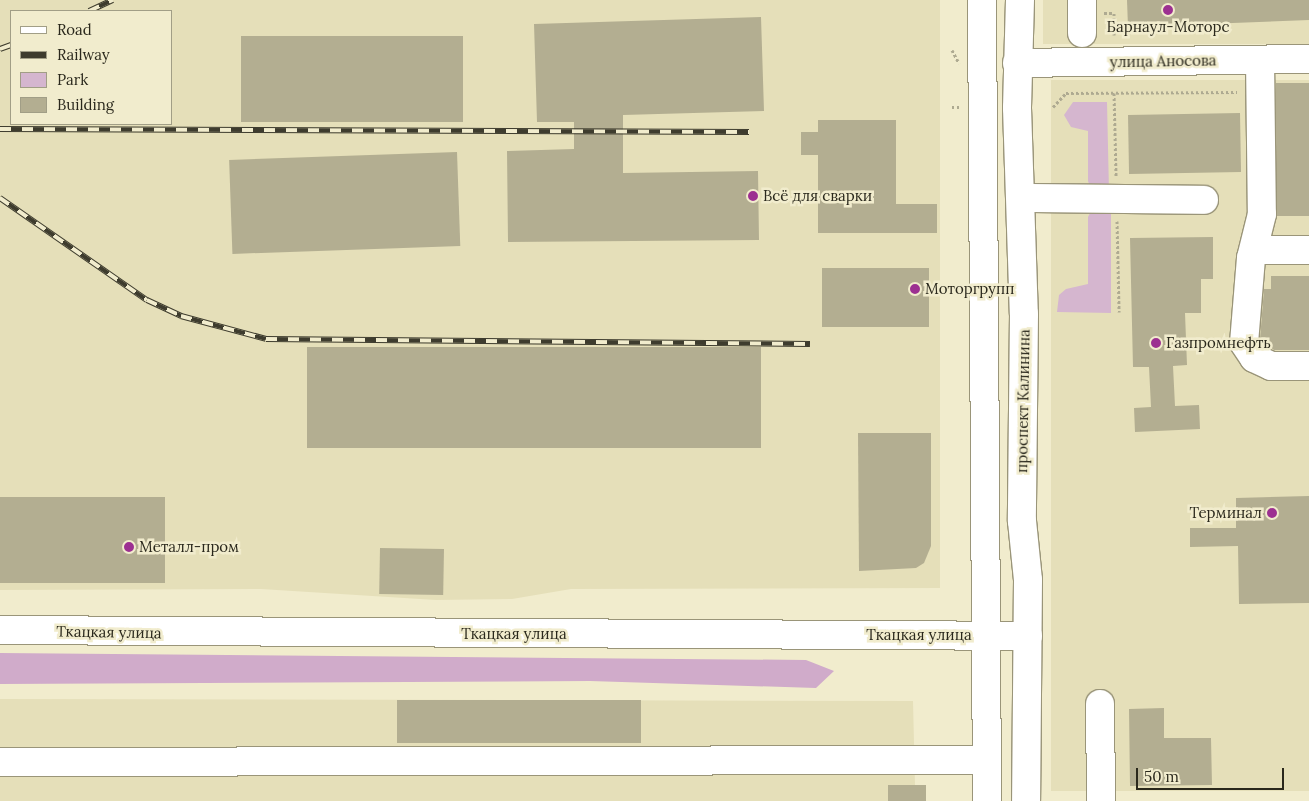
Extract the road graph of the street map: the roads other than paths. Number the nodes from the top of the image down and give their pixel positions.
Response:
1 (982, 0) edge
2 (1020, 0) edge
3 (1082, 0) edge
4 (1082, 33) dead end
5 (1309, 59) edge
6 (1260, 60) junction
7 (983, 62) junction
8 (1017, 63) junction
9 (1022, 198) junction
10 (1204, 200) dead end
11 (1254, 250) junction
12 (1309, 250) edge
13 (1309, 366) edge
14 (0, 630) edge
15 (984, 635) junction
16 (1028, 636) junction
17 (1100, 704) dead end
18 (986, 760) junction
19 (0, 762) edge
20 (987, 801) edge
21 (1026, 801) edge
22 (1101, 801) edge

1 - 7 main road
2 - 8 main road, проспект Калинина
3 - 4 main road
5 - 6 main road, улица Аносова
6 - 8 main road, улица Аносова
6 - 11 main road
7 - 8 main road, улица Аносова
7 - 15 main road
8 - 9 main road, проспект Калинина
9 - 10 main road
9 - 16 main road, проспект Калинина
11 - 12 main road
11 - 13 main road
14 - 15 main road, Ткацкая улица
15 - 16 main road, Ткацкая улица
15 - 18 main road
16 - 21 main road, проспект Калинина
17 - 22 main road
18 - 19 main road
18 - 20 main road

